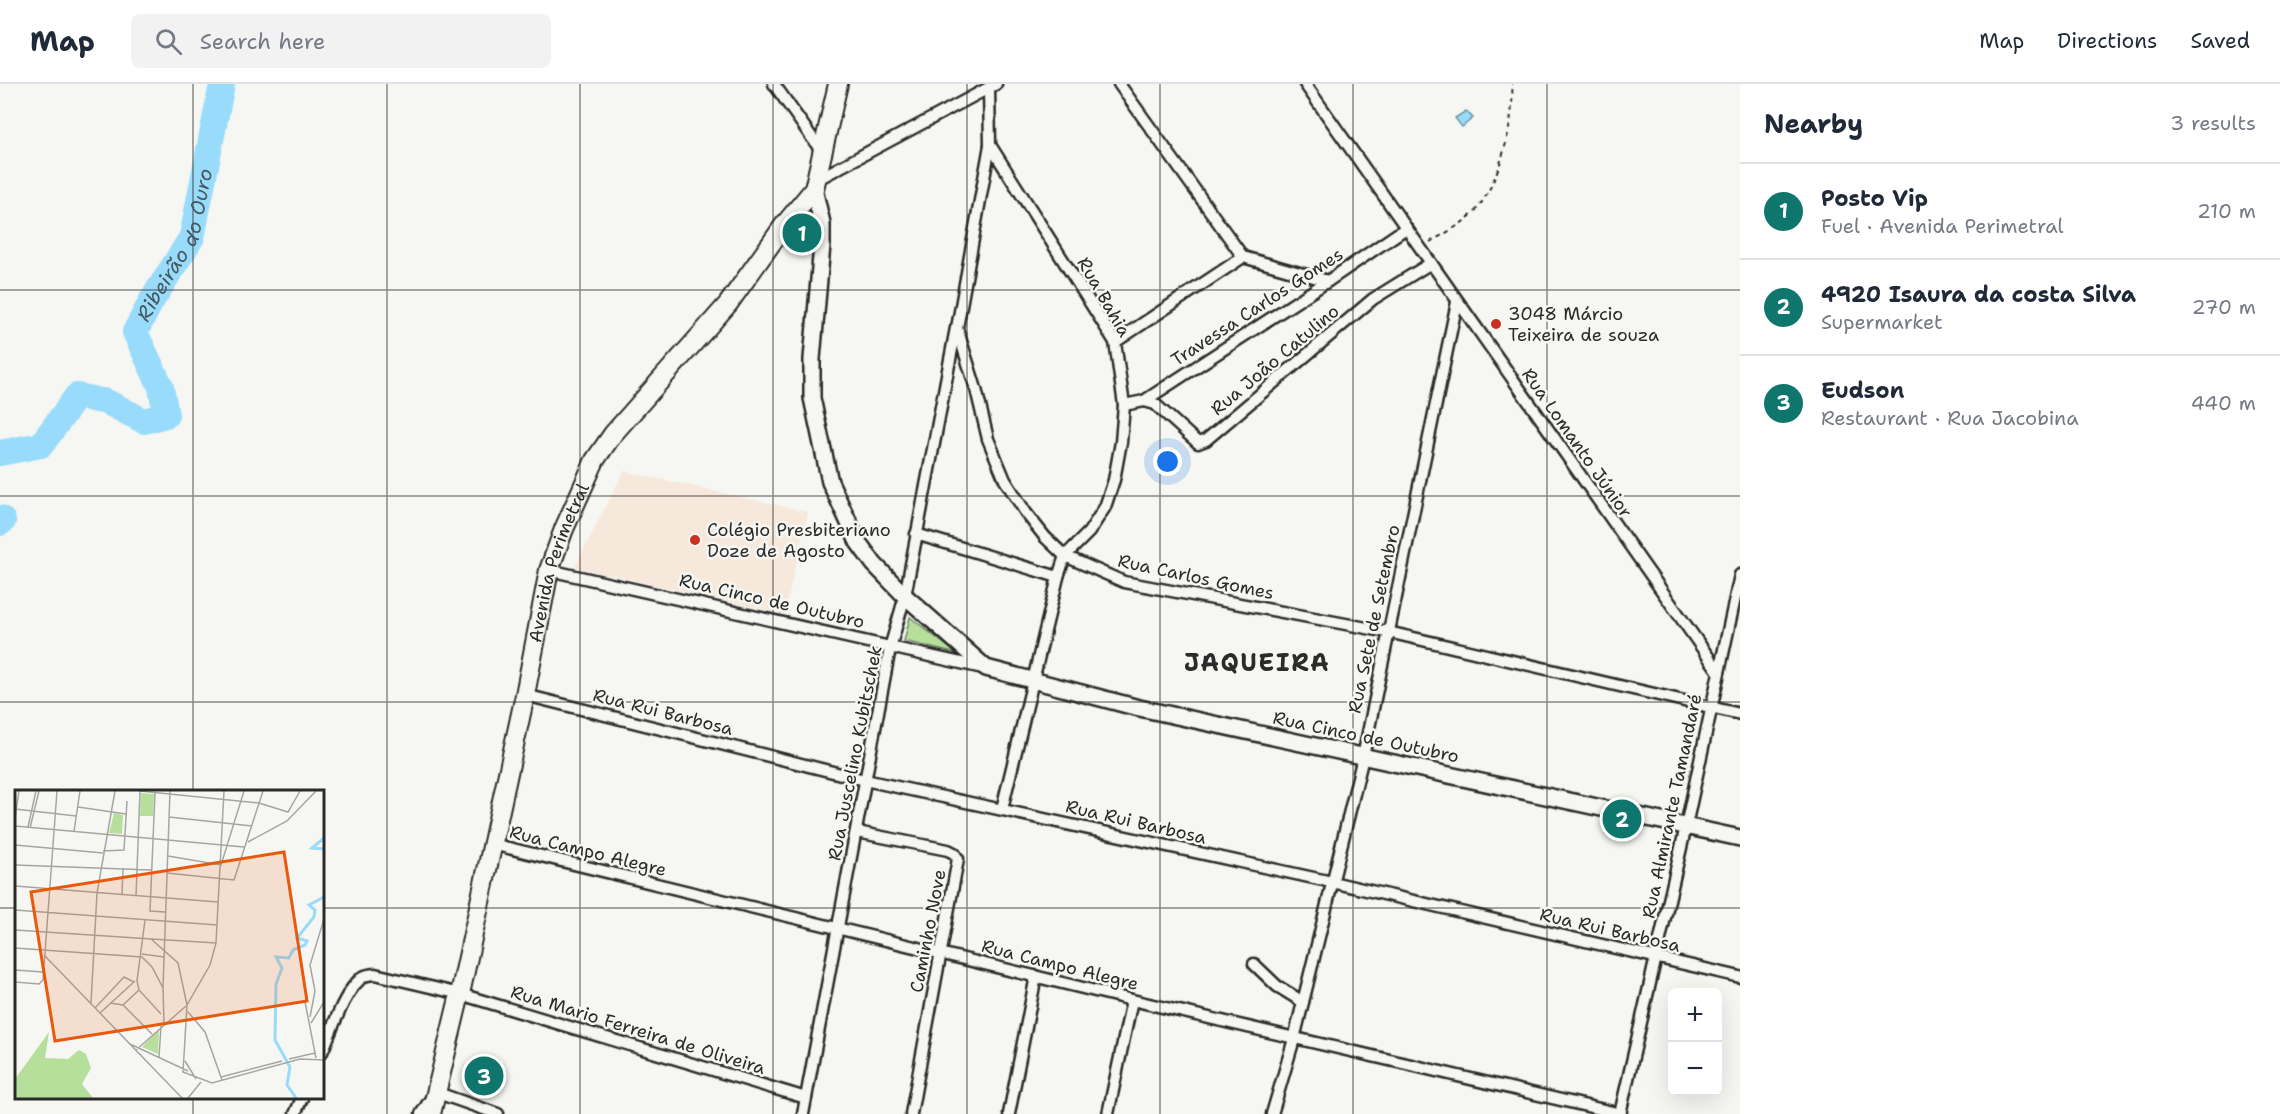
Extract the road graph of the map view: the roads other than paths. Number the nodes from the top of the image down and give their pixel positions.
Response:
1 (774, 84) edge
2 (838, 84) edge
3 (1119, 84) edge
4 (1305, 84) edge
5 (993, 87) edge
6 (990, 145) junction
7 (823, 153) junction
8 (815, 184) junction
9 (1406, 228) junction
10 (1243, 257) junction
11 (1431, 263) junction
12 (1329, 281) junction
13 (1457, 302) junction
14 (957, 328) junction
15 (1115, 342) junction
16 (1144, 401) junction
17 (1124, 405) junction
18 (916, 534) junction
19 (1065, 556) junction
20 (549, 570) junction
21 (1740, 575) edge
22 (1058, 577) junction
23 (905, 596) junction
24 (1388, 632) junction
25 (890, 648) junction
26 (986, 668) junction
27 (1719, 672) junction
28 (1032, 681) junction
29 (525, 695) junction
30 (1711, 707) junction
31 (1740, 714) edge
32 (1363, 757) junction
33 (866, 780) junction
34 (1002, 809) junction
35 (1686, 826) junction
36 (857, 832) junction
37 (1740, 838) edge
38 (492, 844) junction
39 (1332, 882) junction
40 (839, 929) junction
41 (941, 953) junction
42 (1656, 957) junction
43 (1254, 964) dead end
44 (1036, 976) junction
45 (1740, 977) edge
46 (460, 994) junction
47 (1132, 1000) junction
48 (1303, 1002) junction
49 (1294, 1038) junction
50 (324, 1048) edge
51 (435, 1092) junction
52 (806, 1098) junction
53 (302, 1099) edge
54 (295, 1114) edge
55 (421, 1114) edge
56 (431, 1114) edge
57 (498, 1114) edge
58 (802, 1114) edge
59 (911, 1114) edge
60 (1009, 1114) edge
61 (1108, 1114) edge
62 (1272, 1114) edge
63 (1620, 1114) edge

1 - 7 street
2 - 7 main road, Avenida Perimetral
3 - 10 street
4 - 9 street, Rua Lomanto Júnior
5 - 6 street, Rua Carlos Gomes
5 - 8 street
6 - 14 street, Rua Carlos Gomes
6 - 15 street, Rua Bahia
7 - 8 main road, Avenida Perimetral
8 - 20 main road, Avenida Perimetral
8 - 23 street, Rua Cinco de Outubro
9 - 11 street, Rua Lomanto Júnior
9 - 12 street, Travessa Carlos Gomes
10 - 12 street
10 - 15 street
11 - 13 street, Rua Lomanto Júnior
11 - 16 street, Rua João Catulino
12 - 16 street, Travessa Carlos Gomes
13 - 24 street, Rua Sete de Setembro
13 - 27 street, Rua Lomanto Júnior
14 - 18 street, Rua Juscelino Kubitschek
14 - 19 street, Rua Carlos Gomes
15 - 17 street, Rua Bahia
16 - 17 street, Travessa Carlos Gomes
17 - 19 street, Rua Bahia
18 - 22 street
18 - 23 street, Rua Juscelino Kubitschek
19 - 22 street, Rua Bahia
19 - 24 street, Rua Carlos Gomes
20 - 25 street, Rua Cinco de Outubro
20 - 29 main road, Avenida Perimetral
21 - 27 street, Rua Almirante Tamandaré
22 - 28 street, Rua Bahia
23 - 25 street, Rua Juscelino Kubitschek
23 - 26 street, Rua Cinco de Outubro
24 - 30 street, Rua Carlos Gomes
24 - 32 street, Rua Sete de Setembro
25 - 26 street, Rua Cinco de Outubro
25 - 33 street, Rua Juscelino Kubitschek
26 - 28 street, Rua Cinco de Outubro
27 - 30 street, Rua Almirante Tamandaré
28 - 32 street, Rua Cinco de Outubro
28 - 34 street, Rua Bahia
29 - 33 street, Rua Rui Barbosa
29 - 38 main road, Avenida Perimetral
30 - 31 street, Rua Carlos Gomes
30 - 35 street, Rua Almirante Tamandaré
32 - 35 street, Rua Cinco de Outubro
32 - 39 street, Rua Sete de Setembro
33 - 34 street, Rua Rui Barbosa
33 - 36 street, Rua Juscelino Kubitschek
34 - 39 street, Rua Rui Barbosa
35 - 37 street, Rua Cinco de Outubro
35 - 42 street, Rua Almirante Tamandaré
36 - 40 street, Rua Juscelino Kubitschek
36 - 41 street, Caminho Nove
38 - 40 street, Rua Campo Alegre
38 - 46 main road, Avenida Perimetral
39 - 42 street, Rua Rui Barbosa
39 - 48 street, Rua Sete de Setembro
40 - 41 street, Rua Campo Alegre
40 - 52 street, Rua Juscelino Kubitschek
41 - 44 street, Rua Campo Alegre
41 - 59 street, Caminho Nove
42 - 45 street, Rua Rui Barbosa
42 - 63 street, Rua Almirante Tamandaré
43 - 48 street
44 - 47 street, Rua Campo Alegre
44 - 60 street
46 - 50 street, Rua Mario Ferreira de Oliveira
46 - 51 main road, Avenida Perimetral
46 - 52 street, Rua Mario Ferreira de Oliveira
47 - 49 street, Rua Campo Alegre
47 - 61 street
48 - 49 street, Rua Sete de Setembro
49 - 62 street, Rua Sete de Setembro
49 - 63 street, Rua Campo Alegre
51 - 55 street
51 - 56 main road, Avenida Perimetral
51 - 57 street
52 - 58 street, Rua Juscelino Kubitschek
53 - 54 street

